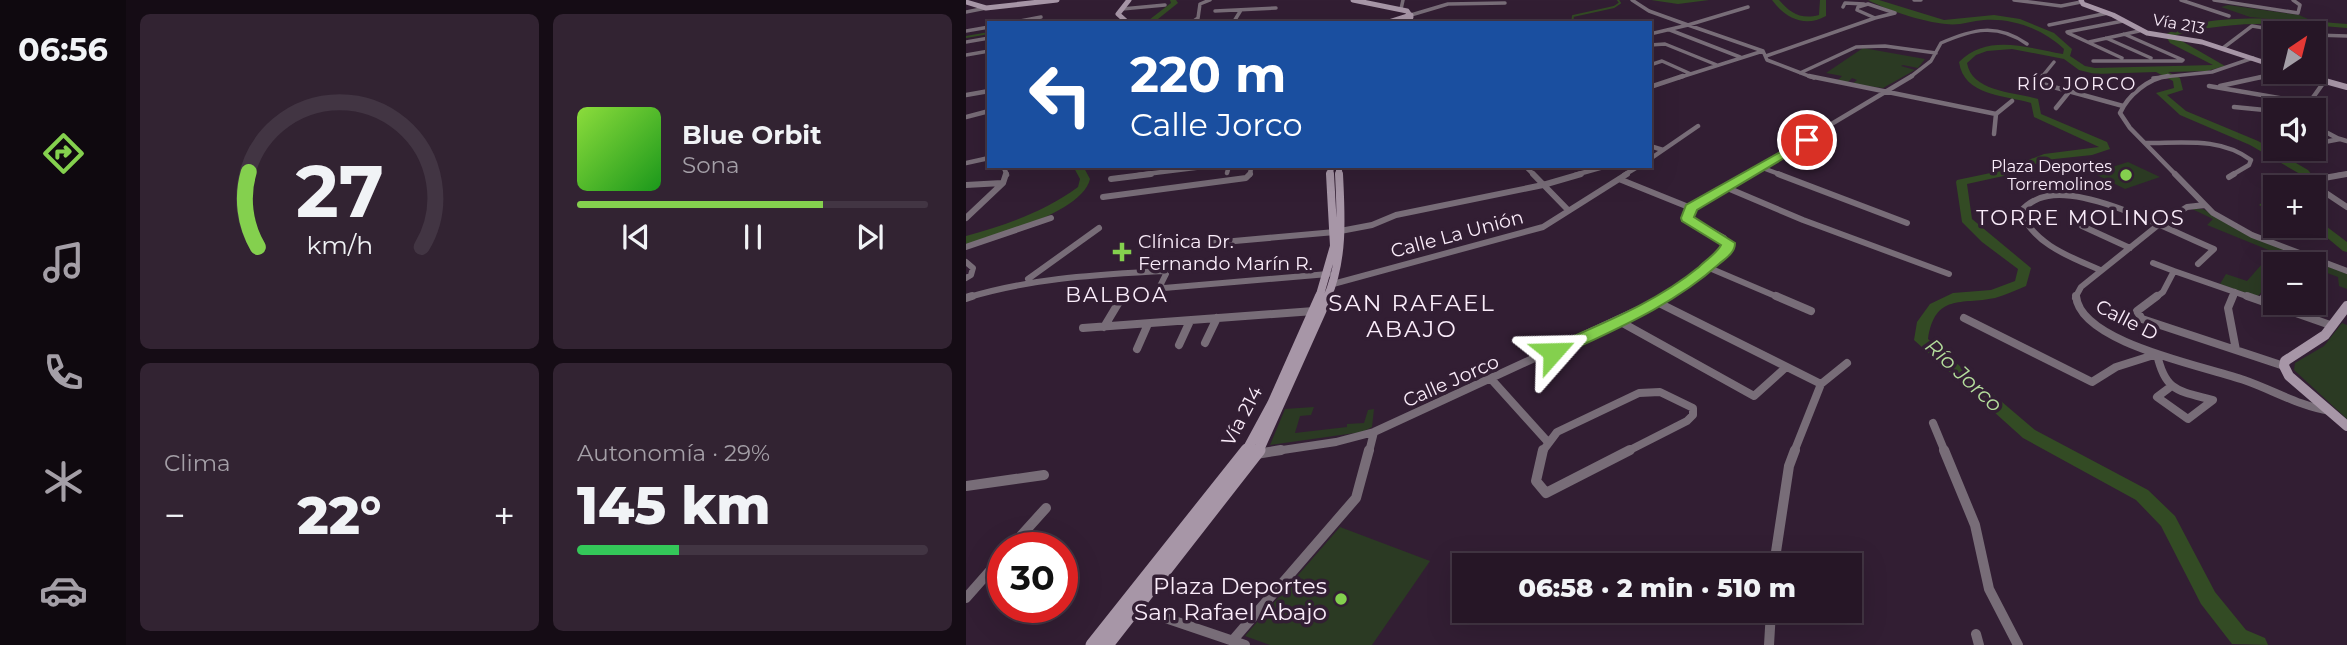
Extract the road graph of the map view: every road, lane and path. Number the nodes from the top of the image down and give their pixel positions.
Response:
1 (1057, 0) edge
2 (1129, 0) edge
3 (1210, 0) edge
4 (1345, 0) edge
5 (1353, 0) edge
6 (1403, 0) edge
7 (1459, 0) edge
8 (1632, 0) edge
9 (2014, 0) edge
10 (2069, 0) edge
11 (2181, 0) edge
12 (2214, 0) edge
13 (2243, 0) edge
14 (2293, 0) edge
15 (2081, 1) edge
16 (2269, 1) edge
17 (966, 2) edge
18 (1028, 2) edge
19 (1492, 2) edge
20 (1505, 3) dead end
21 (1448, 4) junction
22 (1868, 4) junction
23 (1165, 5) dead end
24 (1748, 6) dead end
25 (1843, 6) dead end
26 (2243, 6) junction
27 (986, 8) junction
28 (1276, 8) dead end
29 (1122, 9) junction
30 (1401, 9) junction
31 (1241, 10) junction
32 (2269, 10) junction
33 (1215, 11) dead end
34 (966, 12) edge
35 (2108, 13) junction
36 (2229, 16) dead end
37 (1041, 17) dead end
38 (1406, 18) edge
39 (1875, 18) junction
40 (1020, 21) edge
41 (1125, 21) edge
42 (1194, 21) edge
43 (1234, 21) edge
44 (2123, 21) junction
45 (1688, 25) junction
46 (2049, 25) dead end
47 (987, 27) edge
48 (2263, 28) edge
49 (1669, 29) junction
50 (966, 31) edge
51 (2139, 31) junction
52 (1652, 33) edge
53 (2124, 34) junction
54 (2326, 35) edge
55 (2347, 36) edge
56 (987, 38) edge
57 (2106, 38) junction
58 (966, 42) edge
59 (2088, 42) junction
60 (2027, 44) dead end
61 (1652, 45) edge
62 (2223, 48) junction
63 (987, 51) edge
64 (1765, 53) junction
65 (1936, 53) junction
66 (966, 55) edge
67 (1741, 57) junction
68 (2253, 58) junction
69 (2126, 59) junction
70 (2158, 60) junction
71 (2093, 61) dead end
72 (2262, 61) edge
73 (2054, 62) dead end
74 (1652, 64) edge
75 (1717, 65) junction
76 (1691, 74) junction
77 (1800, 74) junction
78 (2263, 77) edge
79 (2326, 82) edge
80 (1652, 86) edge
81 (2347, 87) edge
82 (987, 91) edge
83 (2069, 92) junction
84 (1885, 93) junction
85 (966, 95) edge
86 (2280, 98) edge
87 (2012, 101) dead end
88 (2123, 106) junction
89 (2234, 107) dead end
90 (2056, 108) dead end
91 (2263, 110) edge
92 (987, 112) edge
93 (1996, 114) junction
94 (966, 117) edge
95 (1698, 126) dead end
96 (2326, 132) edge
97 (1994, 134) dead end
98 (2340, 139) junction
99 (2347, 141) edge
100 (2326, 142) edge
101 (2146, 143) junction
102 (1652, 147) edge
103 (1663, 150) junction
104 (987, 158) edge
105 (1652, 158) edge
106 (966, 163) edge
107 (1760, 167) junction
108 (1004, 168) edge
109 (1189, 168) edge
110 (1202, 168) edge
111 (1251, 168) edge
112 (1331, 168) edge
113 (1339, 168) edge
114 (1527, 168) edge
115 (1600, 168) edge
116 (1636, 168) edge
117 (2347, 174) edge
118 (2229, 177) dead end
119 (2326, 178) edge
120 (1111, 179) dead end
121 (1619, 179) junction
122 (1003, 183) junction
123 (1198, 184) junction
124 (966, 185) edge
125 (1543, 185) junction
126 (1725, 187) junction
127 (2326, 194) edge
128 (1103, 197) dead end
129 (2204, 205) junction
130 (2347, 207) edge
131 (1691, 208) junction
132 (1568, 210) junction
133 (966, 218) edge
134 (1051, 218) dead end
135 (1907, 223) dead end
136 (2082, 226) dead end
137 (2157, 226) junction
138 (1099, 228) dead end
139 (1339, 231) junction
140 (1212, 243) dead end
141 (966, 247) edge
142 (2130, 248) junction
143 (966, 262) edge
144 (2153, 264) dead end
145 (2198, 264) dead end
146 (1707, 267) junction
147 (2100, 270) junction
148 (2174, 271) junction
149 (2347, 271) edge
150 (1949, 274) dead end
151 (1333, 277) junction
152 (966, 278) edge
153 (1026, 280) junction
154 (2235, 292) junction
155 (967, 295) edge
156 (2263, 298) edge
157 (2261, 301) junction
158 (1119, 302) dead end
159 (1659, 303) junction
160 (2347, 307) edge
161 (1314, 311) junction
162 (1811, 311) dead end
163 (1217, 318) junction
164 (1964, 318) dead end
165 (1190, 321) junction
166 (1619, 321) junction
167 (1148, 324) junction
168 (1104, 327) junction
169 (2333, 327) junction
170 (1083, 328) dead end
171 (1205, 343) dead end
172 (1179, 345) dead end
173 (1138, 349) dead end
174 (2236, 350) junction
175 (2157, 354) junction
176 (1847, 363) dead end
177 (2284, 366) junction
178 (1785, 368) junction
179 (1492, 380) junction
180 (1821, 384) junction
181 (2169, 388) junction
182 (2330, 411) junction
183 (1933, 423) dead end
184 (2347, 426) edge
185 (1374, 432) junction
186 (1547, 441) junction
187 (1251, 454) junction
188 (1044, 475) dead end
189 (966, 486) edge
190 (1046, 508) dead end
191 (1024, 532) edge
192 (1776, 553) edge
193 (987, 574) edge
194 (966, 598) edge
195 (1132, 607) junction
196 (1770, 623) edge
197 (1117, 638) edge
198 (1233, 640) junction
199 (1092, 645) edge
200 (1107, 645) edge
201 (1245, 645) edge
202 (1769, 645) edge
203 (2018, 645) edge

1 - 18 main road
2 - 29 main road
3 - 42 street
4 - 38 main road
5 - 30 main road
6 - 30 street
7 - 21 street
8 - 45 street
9 - 15 street
10 - 15 street
11 - 36 street
12 - 26 street
13 - 26 street
14 - 32 street
15 - 35 main road, Vía 213
16 - 32 street
17 - 27 main road
18 - 27 main road
19 - 20 street
19 - 21 street
21 - 38 street
22 - 25 street
22 - 39 street
22 - 39 street
23 - 29 street
24 - 45 street
26 - 32 street
27 - 34 street
28 - 31 street
29 - 41 main road
30 - 38 main road
31 - 33 street
31 - 43 street
35 - 44 main road, Vía 213
35 - 46 street
37 - 40 street
39 - 64 street
44 - 51 main road, Vía 213
44 - 59 street
45 - 49 street
45 - 64 street
47 - 50 street
48 - 62 street
49 - 52 street
49 - 67 street
51 - 53 street
51 - 62 main road, Vía 213
53 - 57 street
53 - 70 street
54 - 55 street
56 - 58 street
57 - 59 street
57 - 70 street
59 - 69 street
60 - 65 street
61 - 75 street
62 - 68 main road, Vía 213
63 - 66 street
64 - 67 street
64 - 77 street
65 - 77 street
65 - 84 street
67 - 75 street
68 - 72 main road, Vía 213
68 - 88 street
69 - 70 street
69 - 71 street
73 - 83 street
74 - 76 street
75 - 76 street
76 - 80 street
77 - 84 street
78 - 86 street
79 - 81 main road
82 - 85 street
83 - 88 street
83 - 90 street
84 - 93 street
84 - 107 street
87 - 93 street
88 - 101 street
89 - 91 street
92 - 94 street
93 - 97 street
95 - 103 street
96 - 98 street
98 - 99 street
98 - 100 street
101 - 118 street
101 - 129 street
102 - 103 street
103 - 105 street
104 - 106 street
107 - 126 street
107 - 135 street
108 - 122 street
109 - 120 street
110 - 123 street
111 - 123 street
112 - 139 main road, Vía 214
113 - 139 main road, Vía 214
114 - 125 street
115 - 125 street
116 - 121 street, Calle La Unión
117 - 119 street
121 - 131 street
121 - 132 street, Calle La Unión
122 - 124 street
122 - 133 street
123 - 128 street
125 - 132 street
125 - 139 street
126 - 131 street
126 - 150 street
127 - 130 street
129 - 137 street, Calle D
129 - 149 street
131 - 146 street, Calle Jorco
132 - 151 street, Calle La Unión
134 - 141 street
136 - 142 street
137 - 142 street, Calle D
137 - 145 street
137 - 147 street
138 - 153 street
139 - 140 street
139 - 151 main road, Vía 214
142 - 147 street, Calle D
143 - 152 street
144 - 148 street
146 - 159 street, Calle Jorco
146 - 162 street
147 - 175 street, Calle D
148 - 154 street
148 - 174 street
151 - 153 street, Calle La Unión
151 - 161 main road, Vía 214
151 - 187 main road, Vía 214
153 - 155 street
154 - 157 street
154 - 174 street
156 - 157 street
157 - 169 street
158 - 168 street
159 - 166 street, Calle Jorco
159 - 178 street
160 - 169 main road
161 - 163 street
161 - 187 main road, Vía 214
163 - 165 street
163 - 171 street
164 - 175 street
165 - 167 street
165 - 172 street
166 - 178 street
166 - 179 street, Calle Jorco
167 - 168 street
167 - 173 street
168 - 170 street
169 - 177 main road
174 - 177 street
175 - 181 street
175 - 182 street, Calle D
176 - 180 street
177 - 182 main road
178 - 180 street
179 - 185 street, Calle Jorco
179 - 186 street
180 - 192 street
181 - 181 street
182 - 184 main road
183 - 203 street
185 - 187 street, Calle Jorco
185 - 198 street
186 - 186 street
187 - 195 main road, Vía 214
188 - 189 street
190 - 191 street
193 - 194 street
195 - 197 main road, Vía 214
195 - 198 street
195 - 199 main road, Vía 214
196 - 202 street
197 - 200 main road, Vía 214
198 - 201 street

